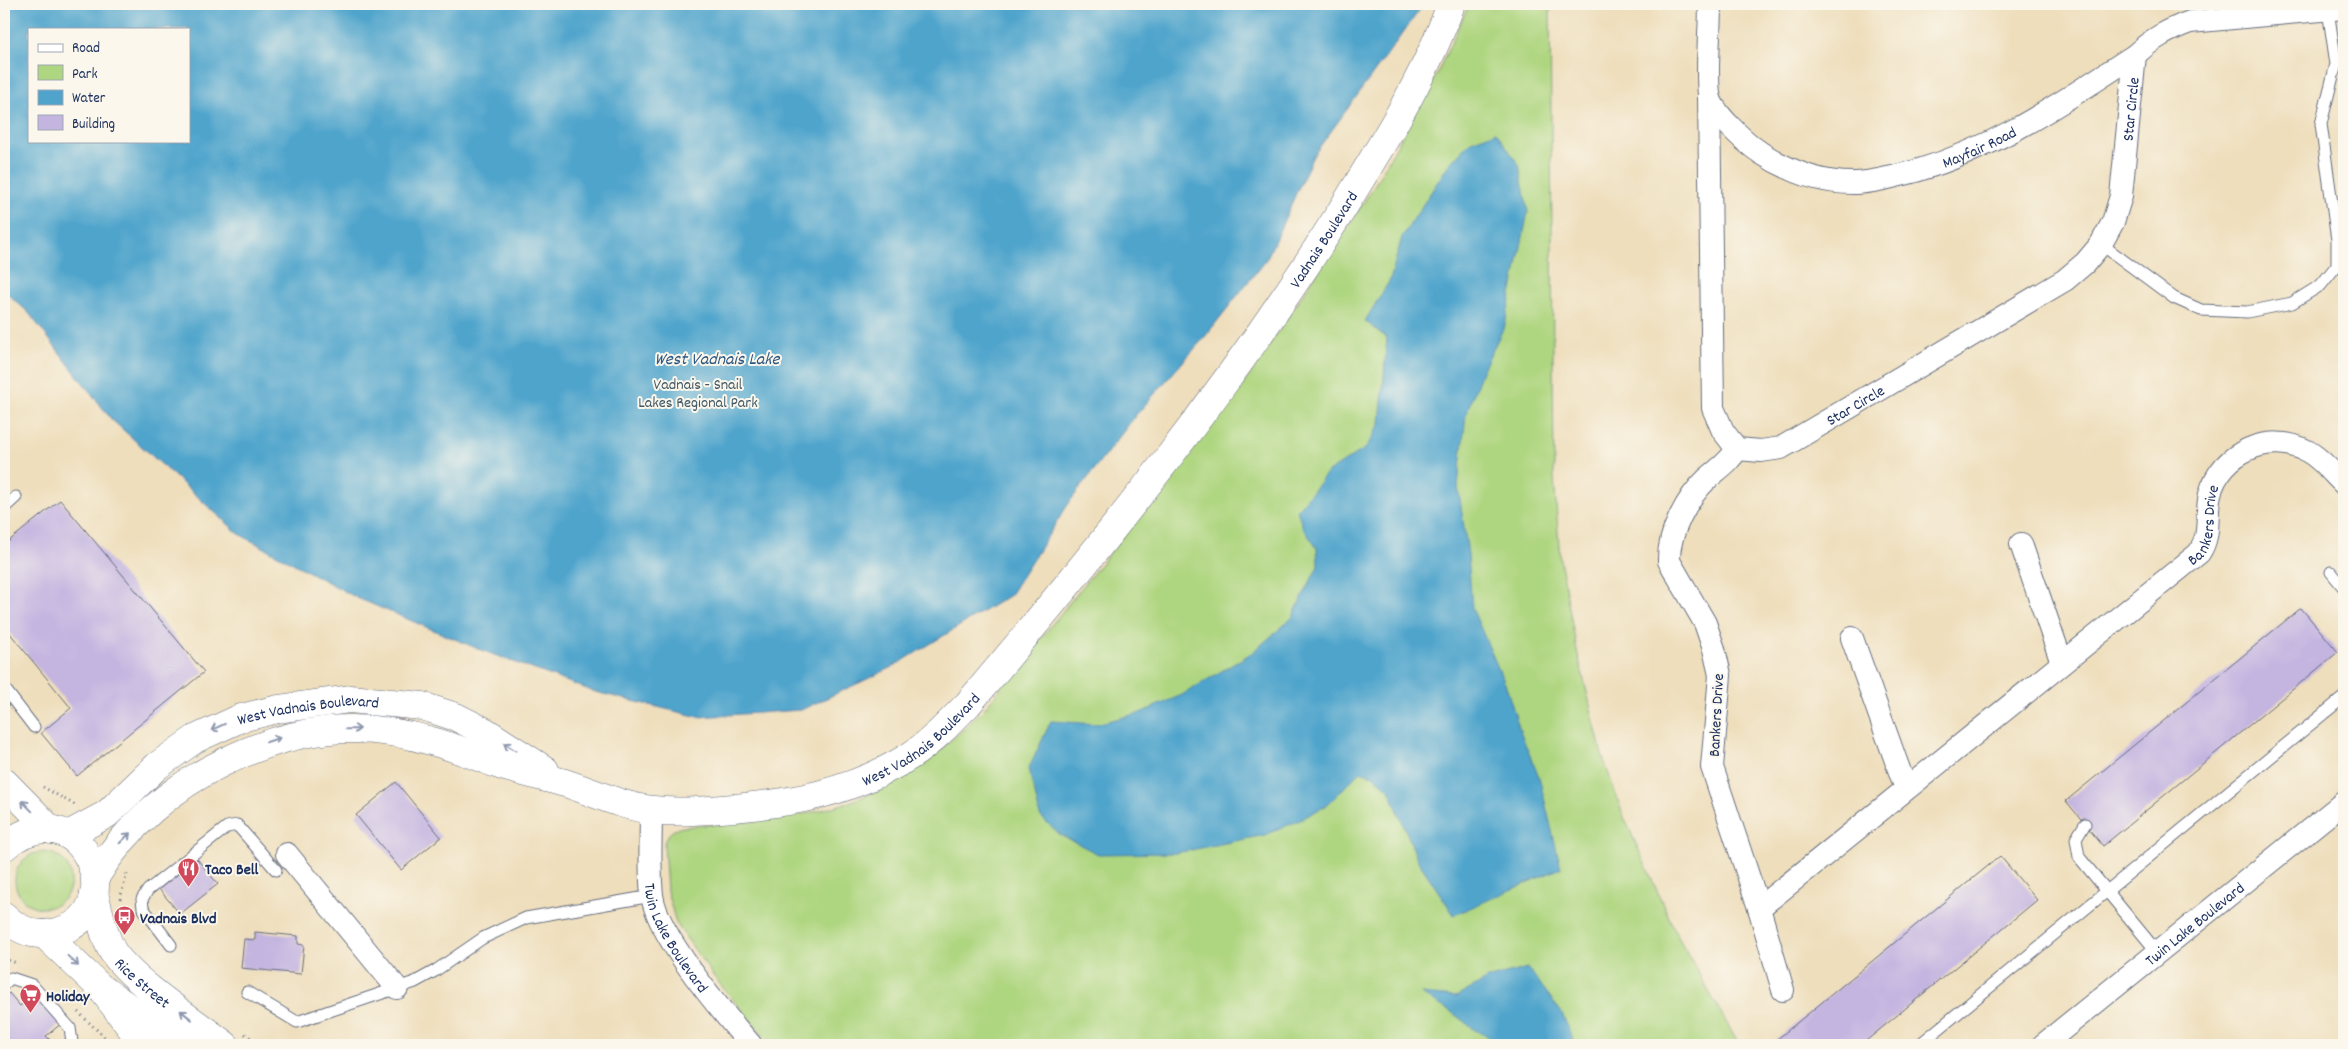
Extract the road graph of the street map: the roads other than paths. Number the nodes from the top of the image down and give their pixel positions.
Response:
1 (1451, 4) edge
2 (1710, 4) edge
3 (2336, 9) edge
4 (2135, 55) junction
5 (1709, 96) junction
6 (2101, 244) junction
7 (1737, 449) junction
8 (1167, 458) joint
9 (2344, 484) edge
10 (16, 497) dead end
11 (4, 508) edge
12 (2020, 544) dead end
13 (2331, 572) dead end
14 (2344, 588) edge
15 (1852, 638) dead end
16 (2062, 664) junction
17 (4, 688) edge
18 (2344, 697) edge
19 (34, 727) dead end
20 (10, 774) edge
21 (565, 784) junction
22 (1906, 789) junction
23 (2344, 802) edge
24 (651, 810) junction
25 (2085, 824) dead end
26 (59, 832) junction
27 (4, 847) edge
28 (281, 862) joint
29 (95, 885) junction
30 (2107, 892) junction
31 (652, 896) junction
32 (1760, 908) junction
33 (4, 916) edge
34 (25, 935) edge
35 (171, 945) dead end
36 (2158, 953) junction
37 (4, 984) edge
38 (101, 988) junction
39 (397, 988) junction
40 (1783, 990) dead end
41 (246, 992) dead end
42 (68, 1045) edge
43 (144, 1045) edge
44 (182, 1045) edge
45 (225, 1045) edge
46 (750, 1045) edge
47 (1919, 1045) edge
48 (2043, 1045) edge

1 - 8 main road, Vadnais Boulevard
2 - 5 street
3 - 4 street, Mayfair Road
3 - 6 lane
4 - 5 street, Mayfair Road
4 - 6 street, Star Circle
5 - 7 street
6 - 7 street, Star Circle
7 - 32 street, Bankers Drive
8 - 24 main road, West Vadnais Boulevard
9 - 16 street, Bankers Drive
10 - 11 lane
12 - 16 street
13 - 14 lane
15 - 22 street
16 - 22 street, Bankers Drive
17 - 19 lane
18 - 30 lane
26 -> 20 main road
21 - 24 main road, West Vadnais Boulevard
21 -> 26 main road, West Vadnais Boulevard
29 -> 21 main road, West Vadnais Boulevard
22 - 32 street, Bankers Drive
23 - 36 street, Twin Lake Boulevard
24 - 31 street, Twin Lake Boulevard
25 - 30 lane
26 - 27 main road
26 - 29 main road, Rice Street
28 - 35 lane
28 - 39 street
29 - 34 main road, West Vadnais Boulevard
45 -> 29 main road, Rice Street
30 - 36 lane
30 - 47 lane
31 - 39 lane
31 - 46 street, Twin Lake Boulevard
32 - 40 street
33 - 34 main road, Rice Street
34 -> 38 main road, Rice Street
36 - 48 street, Twin Lake Boulevard
37 - 42 lane
38 - 43 main road
38 - 44 main road, Rice Street
39 - 41 lane

